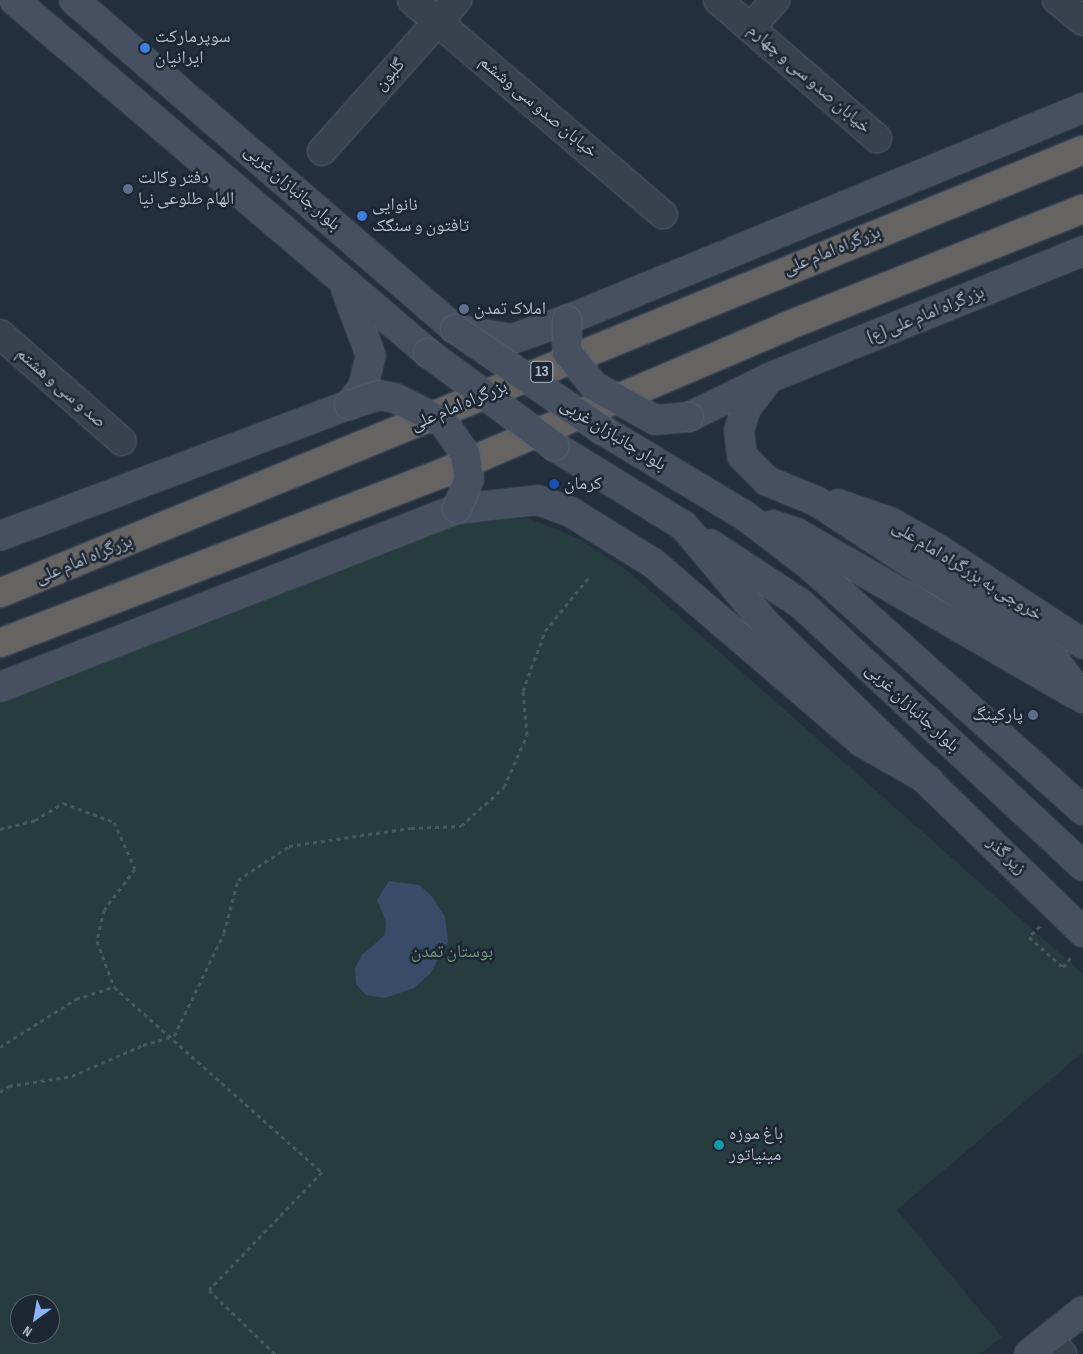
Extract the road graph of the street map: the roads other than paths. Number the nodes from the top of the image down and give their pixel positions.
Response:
1 (14, 0) edge
2 (74, 0) edge
3 (412, 0) edge
4 (457, 0) edge
5 (718, 0) edge
6 (774, 0) edge
7 (1057, 0) edge
8 (1083, 21) edge
9 (438, 22) junction
10 (750, 28) junction
11 (1083, 108) edge
12 (877, 138) dead end
13 (1083, 150) edge
14 (322, 151) dead end
15 (1083, 209) edge
16 (663, 214) dead end
17 (1083, 251) edge
18 (344, 283) junction
19 (567, 320) junction
20 (455, 329) junction
21 (0, 334) edge
22 (769, 378) junction
23 (349, 405) junction
24 (122, 441) dead end
25 (816, 501) junction
26 (457, 509) junction
27 (745, 516) junction
28 (684, 526) junction
29 (0, 536) edge
30 (0, 593) edge
31 (0, 643) edge
32 (1083, 644) edge
33 (0, 687) edge
34 (1083, 698) edge
35 (928, 780) junction
36 (1083, 810) edge
37 (1083, 866) edge
38 (1083, 932) edge
39 (1083, 1311) edge
40 (1047, 1349) edge

1 - 18 main road, بلوار جانبازان غربی
2 - 20 main road, بلوار جانبازان غربی
3 - 9 street, خیابان صدو سی وششم
4 - 9 street, گلبون
5 - 10 street, خیابان صدو سی و چهارم
6 - 10 street
7 - 8 street
9 - 14 street, گلبون
9 - 16 street, خیابان صدو سی وششم
10 - 12 street, خیابان صدو سی و چهارم
11 - 19 main road
13 - 30 highway, بزرگراه امام علی / 13
15 - 31 highway
17 - 22 main road, بزرگراه امام علی (ع)
18 - 23 main road
18 - 28 main road, بلوار جانبازان غربی, bridge
19 - 20 main road
19 - 22 main road, بزرگراه امام علی (ع), bridge
20 - 27 main road, بلوار جانبازان غربی, bridge
21 - 24 street, صد و سی و هشتم
22 - 25 main road
23 - 26 main road, bridge
23 - 29 main road
25 - 32 main road, خروجی به بزرگراه امام علی
25 - 34 main road
26 - 33 main road
26 - 35 main road
27 - 34 main road
27 - 36 main road, بلوار جانبازان غربی
28 - 35 main road, بلوار جانبازان غربی
28 - 37 main road, بلوار جانبازان غربی
35 - 38 main road, زیر گذر
39 - 40 main road

